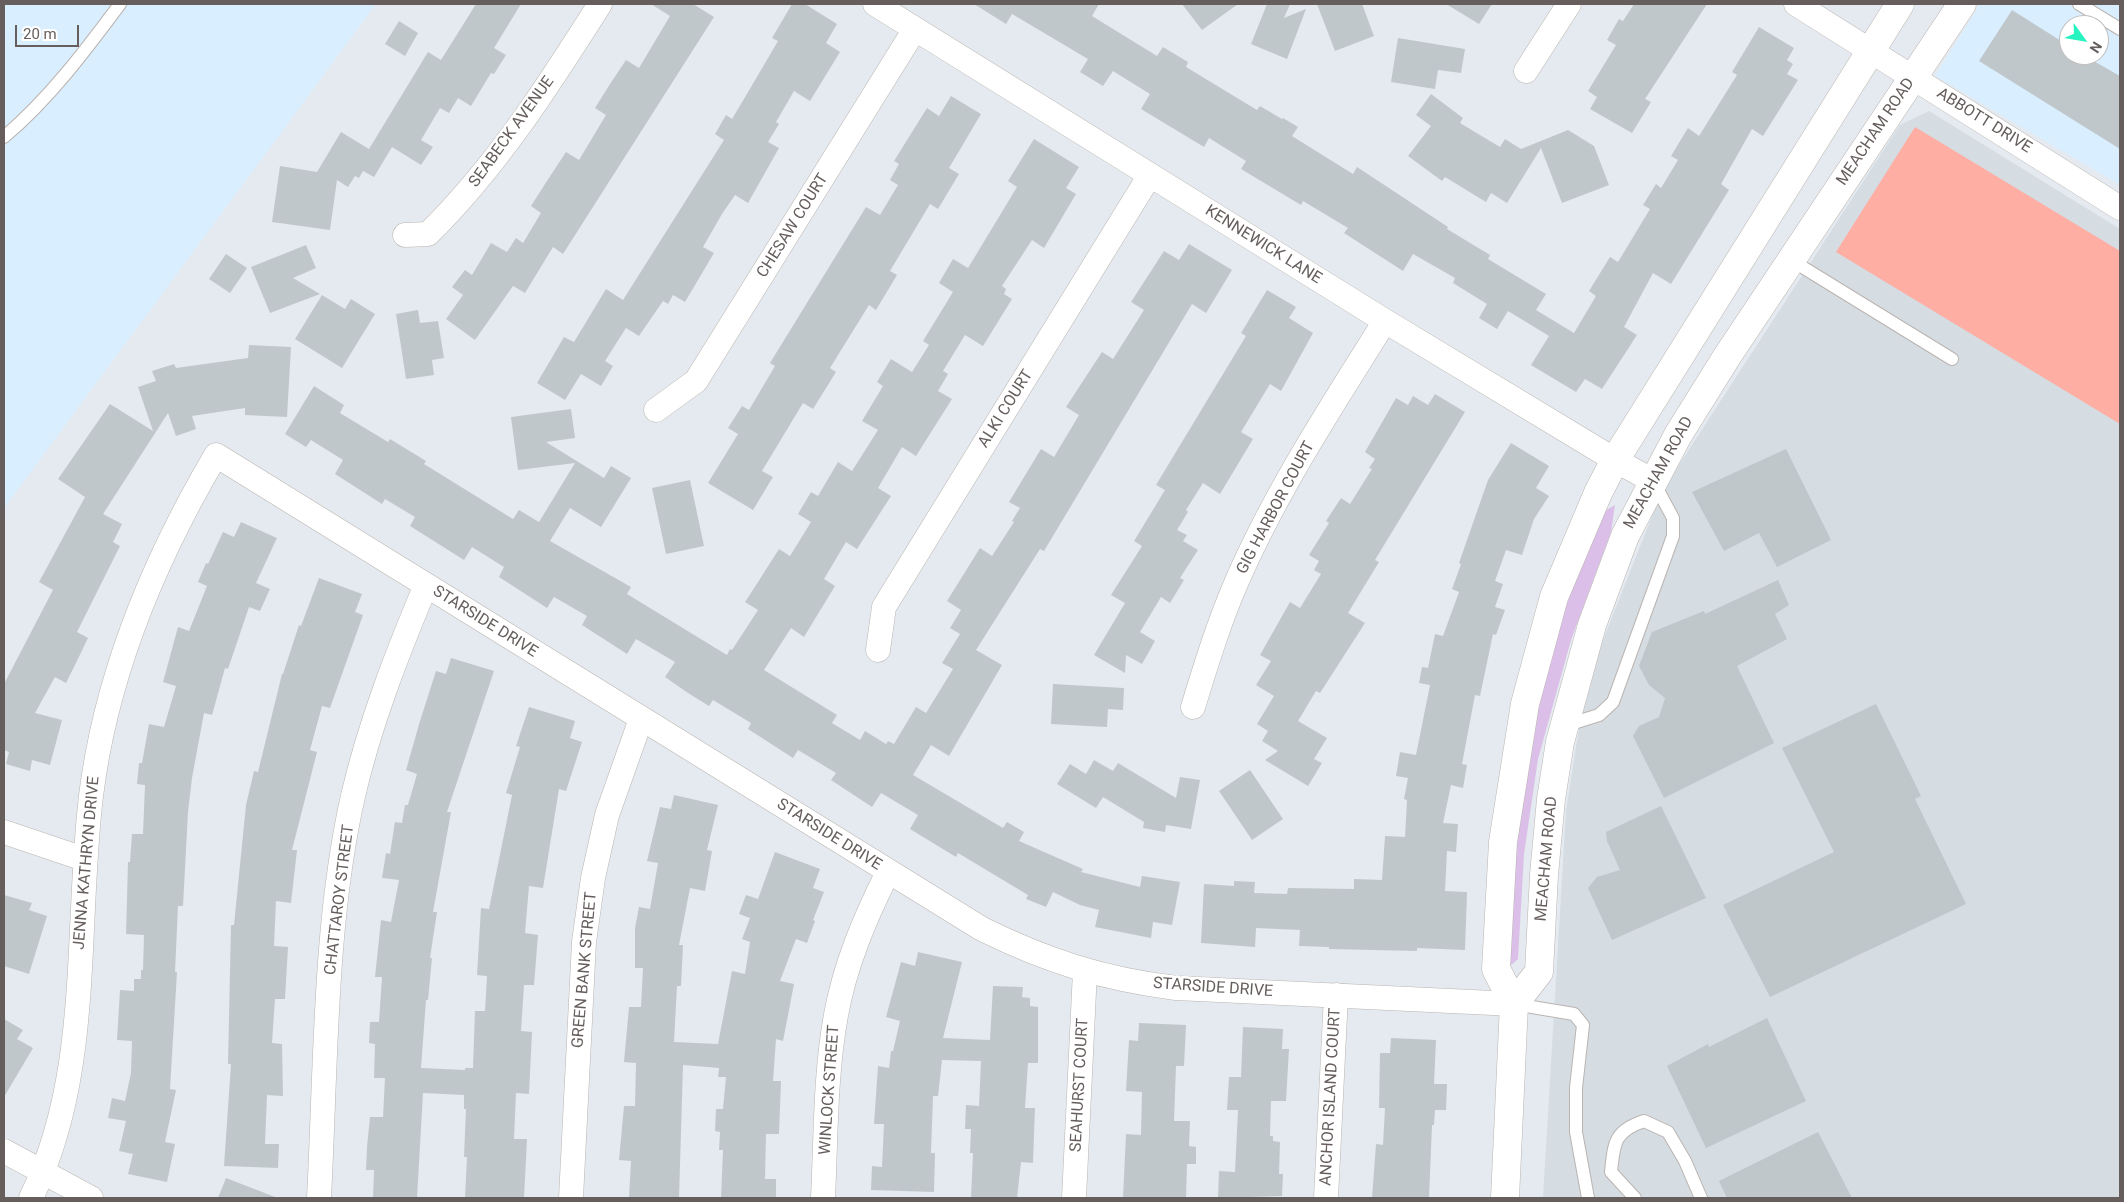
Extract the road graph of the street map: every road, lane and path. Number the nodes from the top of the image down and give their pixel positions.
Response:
1 (120, 4) edge
2 (600, 4) edge
3 (875, 4) edge
4 (1569, 4) edge
5 (1796, 4) edge
6 (1900, 4) edge
7 (1962, 4) edge
8 (2079, 4) edge
9 (915, 29) junction
10 (2120, 29) edge
11 (1871, 49) junction
12 (1526, 71) dead end
13 (1913, 76) junction
14 (4, 137) edge
15 (1150, 175) junction
16 (2118, 204) edge
17 (405, 235) dead end
18 (1791, 260) junction
19 (1385, 321) junction
20 (1952, 358) dead end
21 (656, 410) dead end
22 (216, 455) joint
23 (1615, 460) junction
24 (1653, 481) junction
25 (426, 585) junction
26 (878, 650) dead end
27 (1194, 707) dead end
28 (641, 719) junction
29 (1564, 726) junction
30 (4, 832) edge
31 (84, 859) junction
32 (888, 872) junction
33 (1085, 971) junction
34 (1336, 996) junction
35 (1514, 1004) junction
36 (4, 1151) edge
37 (42, 1173) junction
38 (31, 1198) edge
39 (91, 1198) edge
40 (319, 1198) edge
41 (571, 1198) edge
42 (823, 1198) edge
43 (1074, 1198) edge
44 (1326, 1198) edge
45 (1505, 1198) edge
46 (1588, 1198) edge
47 (1635, 1198) edge
48 (1701, 1198) edge

1 - 14 lane
2 - 17 street, SEABECK AVENUE
3 - 9 street, KENNEWICK LANE
4 - 12 street
5 - 11 street, ABBOTT DRIVE
6 - 11 street
7 - 13 street, MEACHAM ROAD
8 - 10 lane
9 - 15 street, KENNEWICK LANE
9 - 21 street, CHESAW COURT
11 - 13 street, ABBOTT DRIVE
11 - 23 street
13 - 16 street, ABBOTT DRIVE
13 - 18 street, MEACHAM ROAD
15 - 19 street, KENNEWICK LANE
15 - 26 street, ALKI COURT
18 - 20 lane
18 - 24 street, MEACHAM ROAD
19 - 23 street, KENNEWICK LANE
19 - 27 street, GIG HARBOR COURT
22 - 25 street, STARSIDE DRIVE
22 - 31 street, JENNA KATHRYN DRIVE
23 - 24 street, KENNEWICK LANE
23 - 35 street
24 - 29 street, MEACHAM ROAD
24 - 29 lane
25 - 28 street, STARSIDE DRIVE
25 - 40 street, CHATTAROY STREET
28 - 32 street, STARSIDE DRIVE
28 - 41 street, GREEN BANK STREET
29 - 35 street, MEACHAM ROAD
30 - 31 street
31 - 37 street, JENNA KATHRYN DRIVE
32 - 33 street, STARSIDE DRIVE
32 - 42 street, WINLOCK STREET
33 - 34 street, STARSIDE DRIVE
33 - 43 street, SEAHURST COURT
34 - 35 street, STARSIDE DRIVE
34 - 44 street, ANCHOR ISLAND COURT
35 - 45 street
35 - 46 lane
36 - 37 street
37 - 38 street, JENNA KATHRYN DRIVE
37 - 39 street
47 - 48 lane

